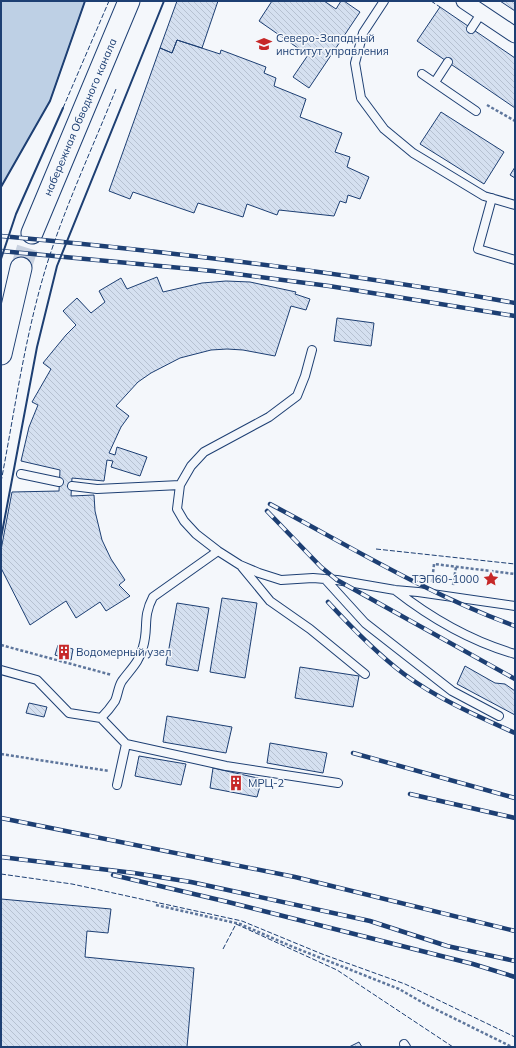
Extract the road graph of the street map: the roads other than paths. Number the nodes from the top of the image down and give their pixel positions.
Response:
1 (129, 1) edge
2 (384, 1) edge
3 (464, 1) edge
4 (482, 12) junction
5 (471, 29) dead end
6 (515, 35) edge
7 (448, 62) dead end
8 (422, 74) dead end
9 (435, 82) junction
10 (476, 111) road end
11 (492, 198) junction
12 (515, 205) edge
13 (32, 233) tunnel mouth
14 (515, 260) edge
15 (21, 268) tunnel mouth
16 (312, 350) dead end
17 (1, 354) edge
18 (20, 474) dead end
19 (59, 482) dead end
20 (180, 485) junction
21 (72, 486) dead end
22 (218, 551) junction
23 (240, 565) junction
24 (325, 579) junction
25 (395, 590) junction
26 (515, 606) edge
27 (515, 654) edge
28 (4, 671) edge
29 (365, 674) dead end
30 (498, 716) dead end
31 (102, 718) junction
32 (126, 744) junction
33 (338, 783) dead end
34 (117, 785) dead end

1 - 13 main road, набережная Обводного канала
2 - 11 lane
3 - 4 street
4 - 5 lane
4 - 6 street
7 - 9 lane
8 - 9 lane
9 - 10 lane
11 - 12 lane
11 - 14 lane
15 - 17 main road
16 - 20 lane
18 - 19 lane
20 - 21 lane
20 - 22 lane
22 - 23 lane
22 - 31 lane
23 - 24 lane
23 - 29 lane
24 - 25 lane
24 - 30 lane
25 - 26 lane
25 - 27 lane
28 - 31 lane
31 - 32 lane
32 - 33 lane
32 - 34 lane

